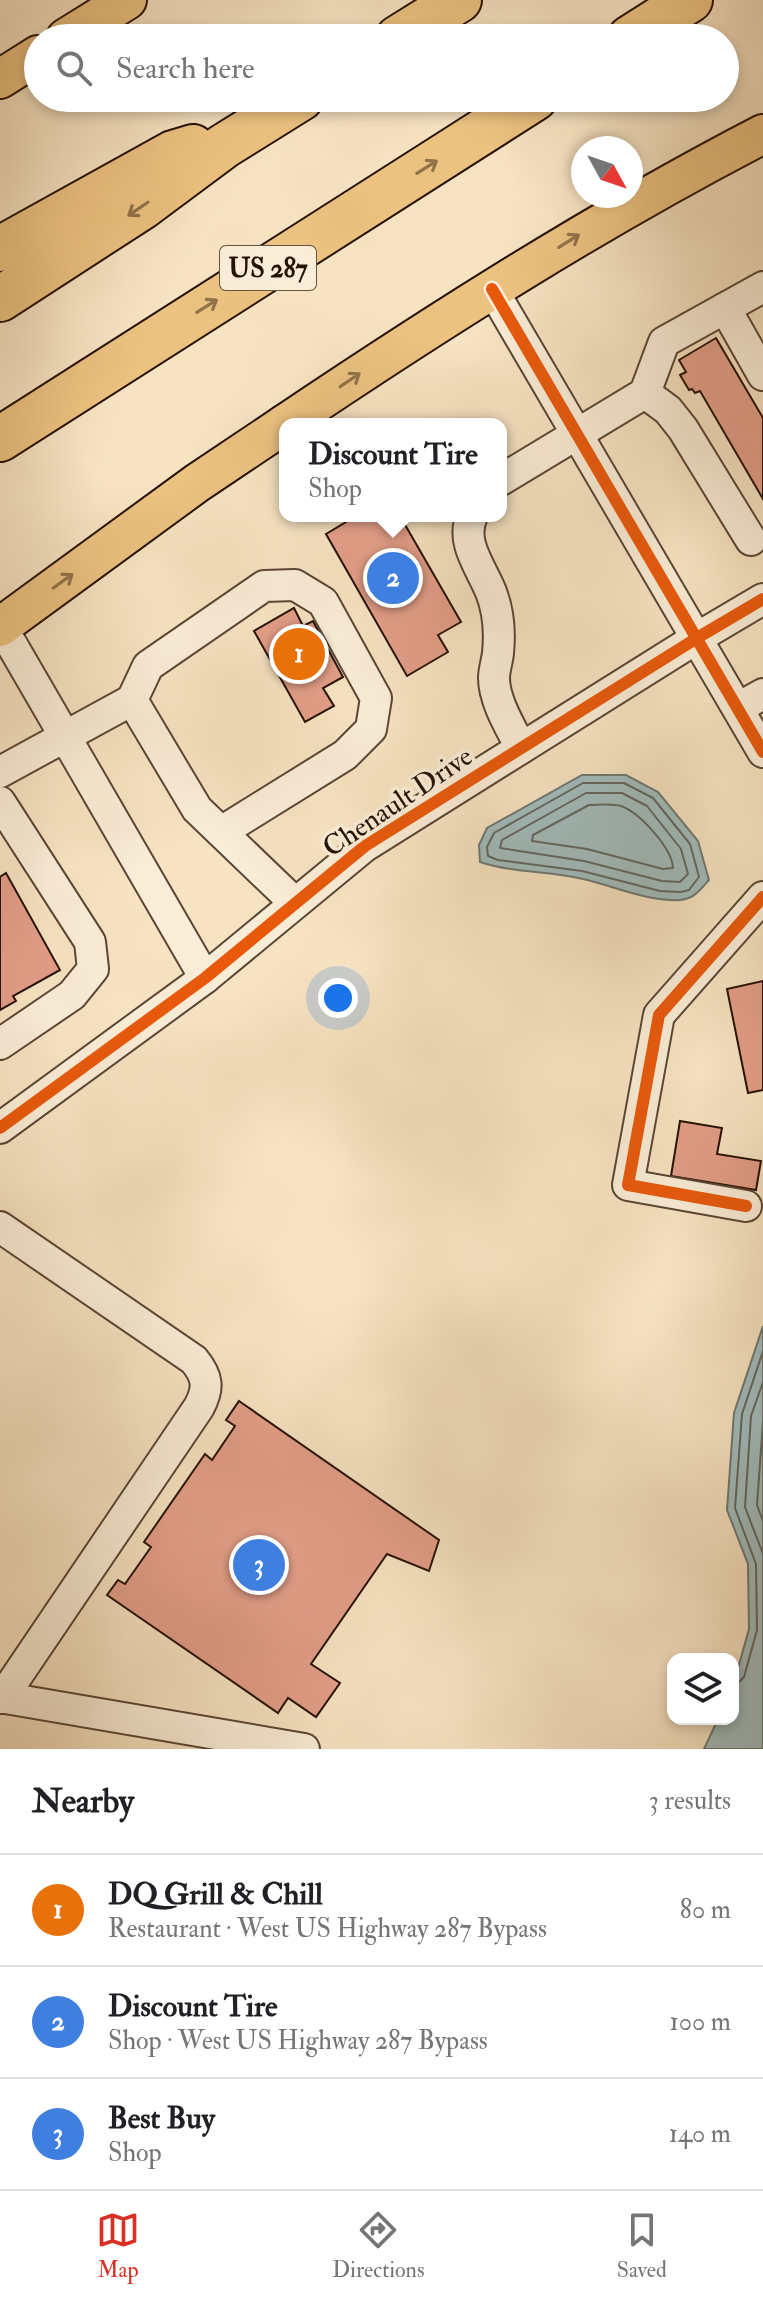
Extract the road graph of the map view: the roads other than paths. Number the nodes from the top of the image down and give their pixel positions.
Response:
1 (459, 0) edge
2 (690, 0) edge
3 (111, 4) edge
4 (85, 24) edge
5 (420, 24) edge
6 (652, 24) edge
7 (24, 64) edge
8 (0, 79) edge
9 (279, 112) edge
10 (513, 112) edge
11 (763, 134) edge
12 (224, 146) junction
13 (0, 249) edge
14 (763, 287) edge
15 (492, 289) junction
16 (0, 299) edge
17 (725, 308) junction
18 (169, 331) junction
19 (763, 375) edge
20 (645, 393) junction
21 (294, 418) edge
22 (279, 428) edge
23 (578, 434) junction
24 (0, 439) edge
25 (0, 471) edge
26 (507, 476) edge
27 (470, 522) edge
28 (751, 540) dead end
29 (763, 599) edge
30 (0, 626) edge
31 (697, 638) junction
32 (132, 700) junction
33 (751, 701) edge
34 (65, 736) junction
35 (521, 748) junction
36 (763, 752) edge
37 (0, 772) edge
38 (0, 802) edge
39 (221, 832) junction
40 (763, 897) edge
41 (295, 903) junction
42 (205, 978) junction
43 (0, 1044) edge
44 (0, 1128) edge
45 (746, 1206) dead end
46 (0, 1227) edge
47 (1, 1698) edge
48 (304, 1749) edge

1 - 5 highway
2 - 6 highway
3 - 4 main road
7 - 8 main road
9 - 12 highway
18 -> 10 highway, US 287
15 -> 11 main road
12 - 13 highway
12 -> 16 highway
14 - 17 street
21 -> 15 main road
15 - 23 street
17 - 19 street
17 - 20 street
18 - 24 highway, US 287
18 - 25 highway
20 - 23 street
20 - 28 street
30 -> 22 main road
23 - 26 street
23 - 31 street
27 - 35 street
29 - 31 street, Chenault Drive
30 - 34 street
31 - 33 street
31 - 35 street, Chenault Drive
32 - 34 street
32 - 39 street
32 - 39 street
33 - 36 street
34 - 37 street
34 - 42 street
35 - 41 street, Chenault Drive
38 - 43 street
39 - 41 street
40 - 45 street
41 - 42 street, Chenault Drive
42 - 44 street, Chenault Drive
46 - 47 street
47 - 48 street

